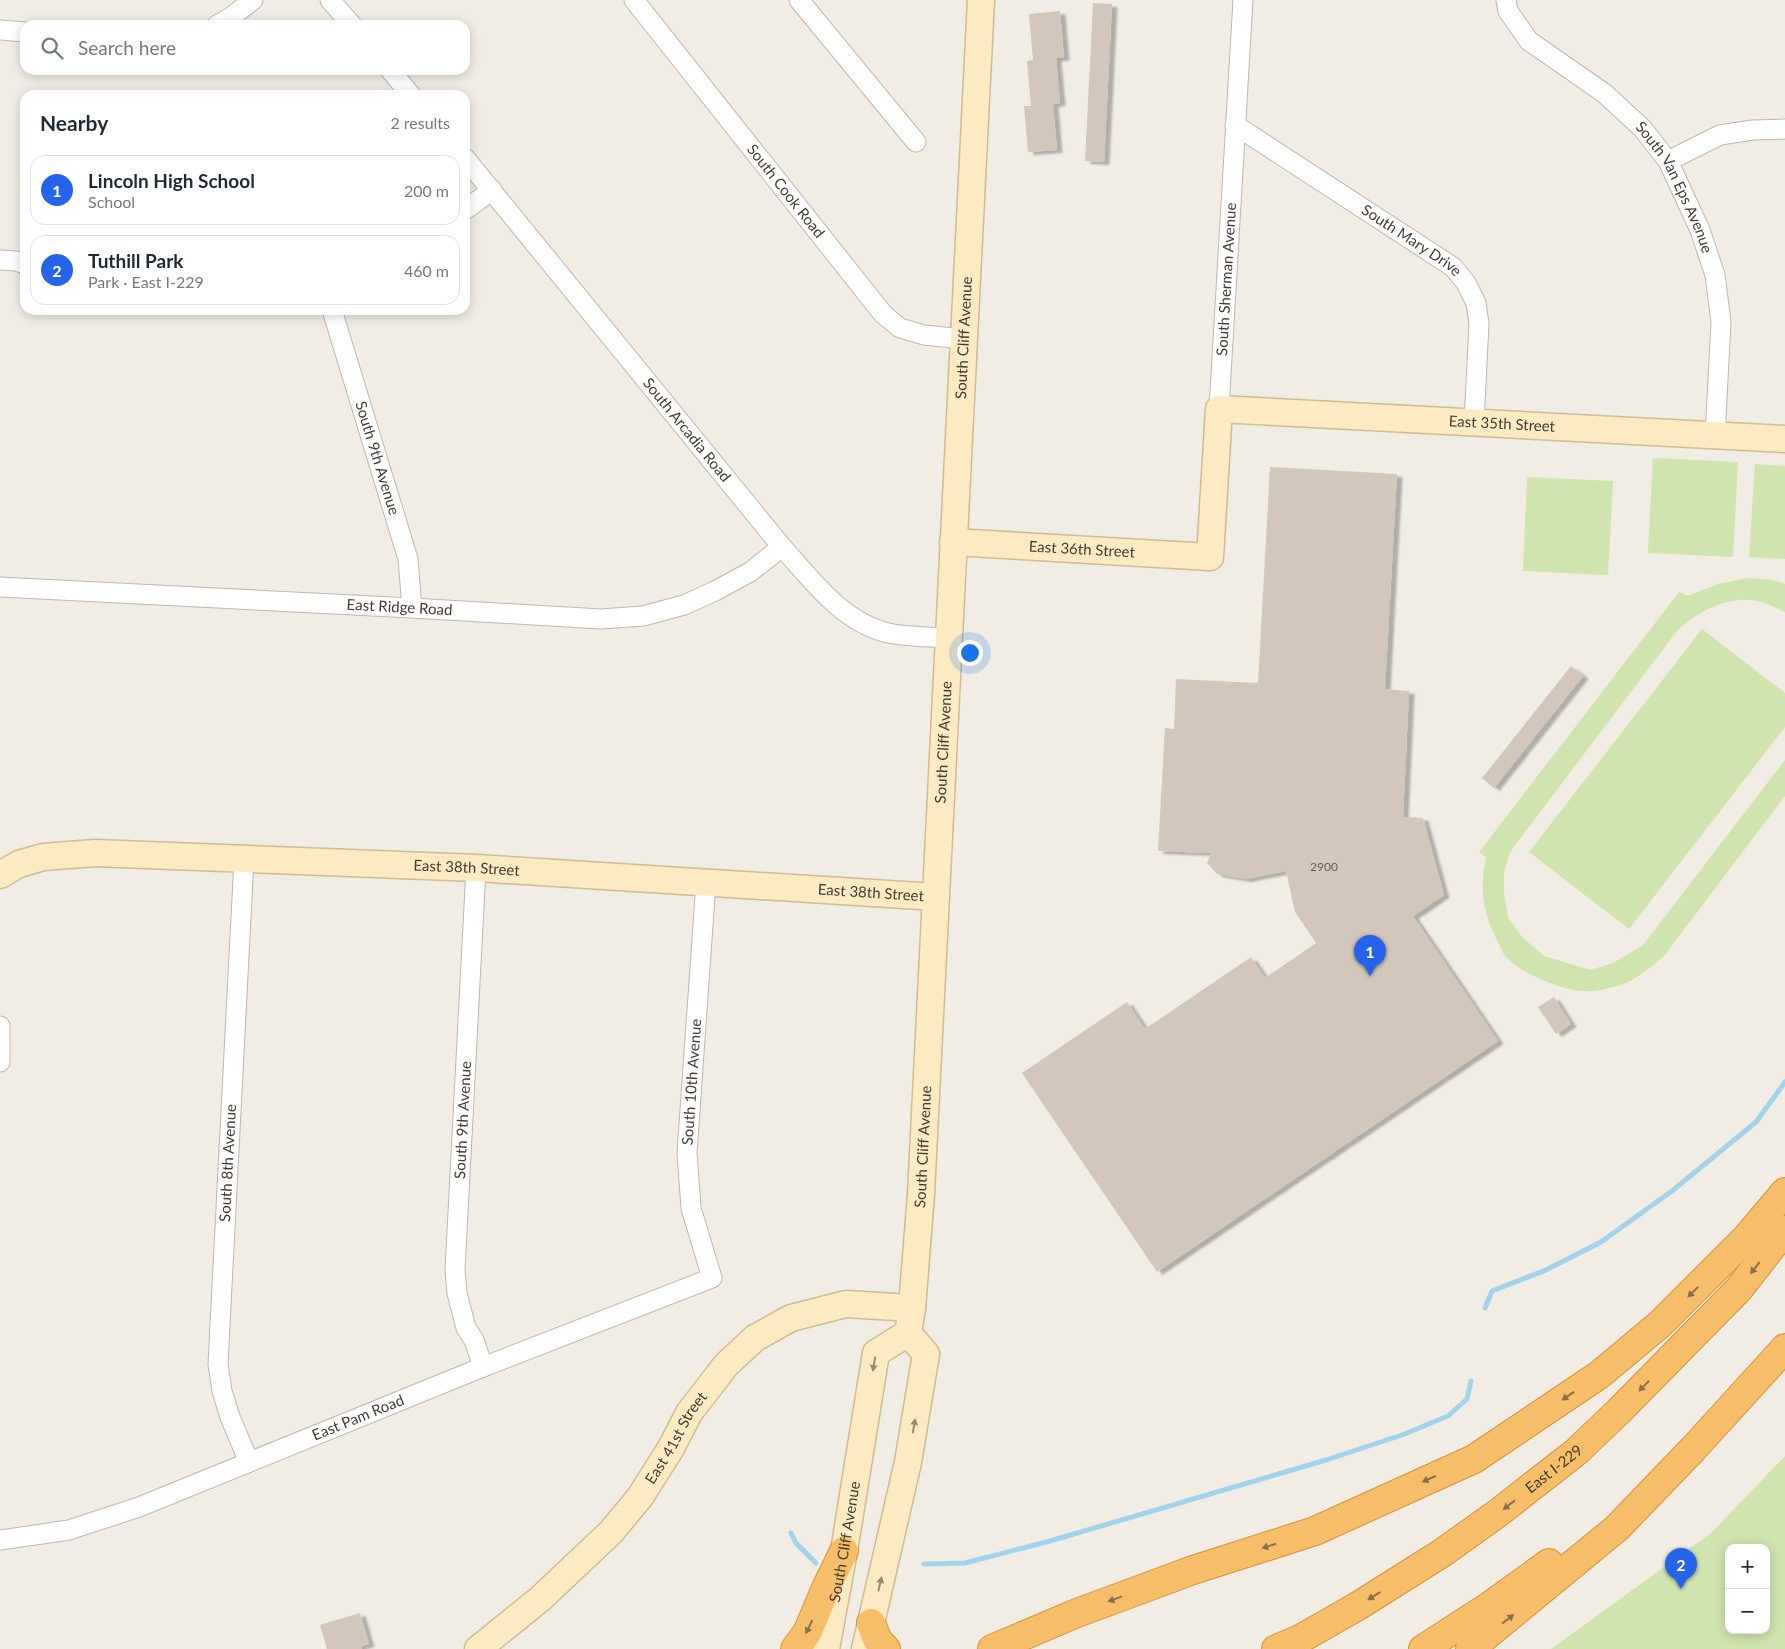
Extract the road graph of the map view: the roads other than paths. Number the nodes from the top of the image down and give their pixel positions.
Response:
1 (253, 0) edge
2 (330, 0) edge
3 (634, 0) edge
4 (799, 0) edge
5 (981, 0) edge
6 (1243, 0) edge
7 (1506, 0) edge
8 (227, 20) edge
9 (348, 20) edge
10 (0, 30) edge
11 (20, 32) edge
12 (394, 75) edge
13 (407, 90) edge
14 (1235, 125) junction
15 (1785, 129) edge
16 (916, 142) dead end
17 (1668, 161) junction
18 (470, 164) edge
19 (492, 190) junction
20 (470, 206) edge
21 (0, 260) edge
22 (20, 262) edge
23 (334, 315) edge
24 (964, 339) junction
25 (1219, 409) junction
26 (1474, 423) junction
27 (1715, 436) junction
28 (1785, 439) edge
29 (953, 542) junction
30 (782, 548) junction
31 (1210, 557) joint
32 (0, 587) edge
33 (412, 608) junction
34 (950, 638) junction
35 (244, 859) junction
36 (476, 868) junction
37 (0, 875) edge
38 (706, 882) junction
39 (936, 897) junction
40 (0, 1026) edge
41 (0, 1062) edge
42 (1785, 1192) edge
43 (1785, 1230) edge
44 (712, 1278) joint
45 (910, 1320) junction
46 (1785, 1348) edge
47 (483, 1367) junction
48 (1750, 1385) junction
49 (249, 1462) junction
50 (0, 1540) edge
51 (844, 1551) junction
52 (871, 1623) junction
53 (478, 1649) edge
54 (795, 1649) edge
55 (826, 1649) edge
56 (865, 1649) edge
57 (886, 1649) edge
58 (992, 1649) edge
59 (1276, 1649) edge
60 (1423, 1649) edge
61 (1470, 1649) edge

1 - 8 street
2 - 9 street
3 - 24 street, South Cook Road
4 - 16 street
5 - 24 street, South Cliff Avenue
6 - 14 street, South Sherman Avenue
7 - 17 street, South Van Eps Avenue
10 - 11 street
12 - 13 street
14 - 25 street, South Sherman Avenue
14 - 26 street, South Mary Drive
15 - 17 street
17 - 27 street, South Van Eps Avenue
18 - 19 street, South Arcadia Road
19 - 20 street
19 - 30 street, South Arcadia Road
21 - 22 street
23 - 33 street, South 9th Avenue
24 - 29 street, South Cliff Avenue
25 - 26 street, East 35th Street
25 - 31 street, South Sherman Avenue
26 - 27 street, East 35th Street
27 - 28 street, East 35th Street
29 - 31 street, East 36th Street
29 - 34 street, South Cliff Avenue
30 - 33 street, East Ridge Road
30 - 34 street, South Arcadia Road
32 - 33 street, East Ridge Road
34 - 39 street, South Cliff Avenue
35 - 36 street, East 38th Street
35 - 37 street, East 38th Street
35 - 49 street, South 8th Avenue
36 - 38 street, East 38th Street
36 - 47 street, South 9th Avenue
38 - 39 street, East 38th Street
38 - 44 street, South 10th Avenue
39 - 45 street, South Cliff Avenue
40 - 41 street
42 -> 58 highway
43 -> 59 highway, East I-229
44 - 47 street, East Pam Road
45 -> 51 street, South Cliff Avenue
52 -> 45 street
45 - 53 street, East 41st Street
46 - 48 highway
47 - 49 street, East Pam Road
48 - 60 highway
61 -> 48 highway
49 - 50 street, East Pam Road
51 -> 54 highway
51 - 55 street, South Cliff Avenue
52 - 56 street
52 - 57 highway

